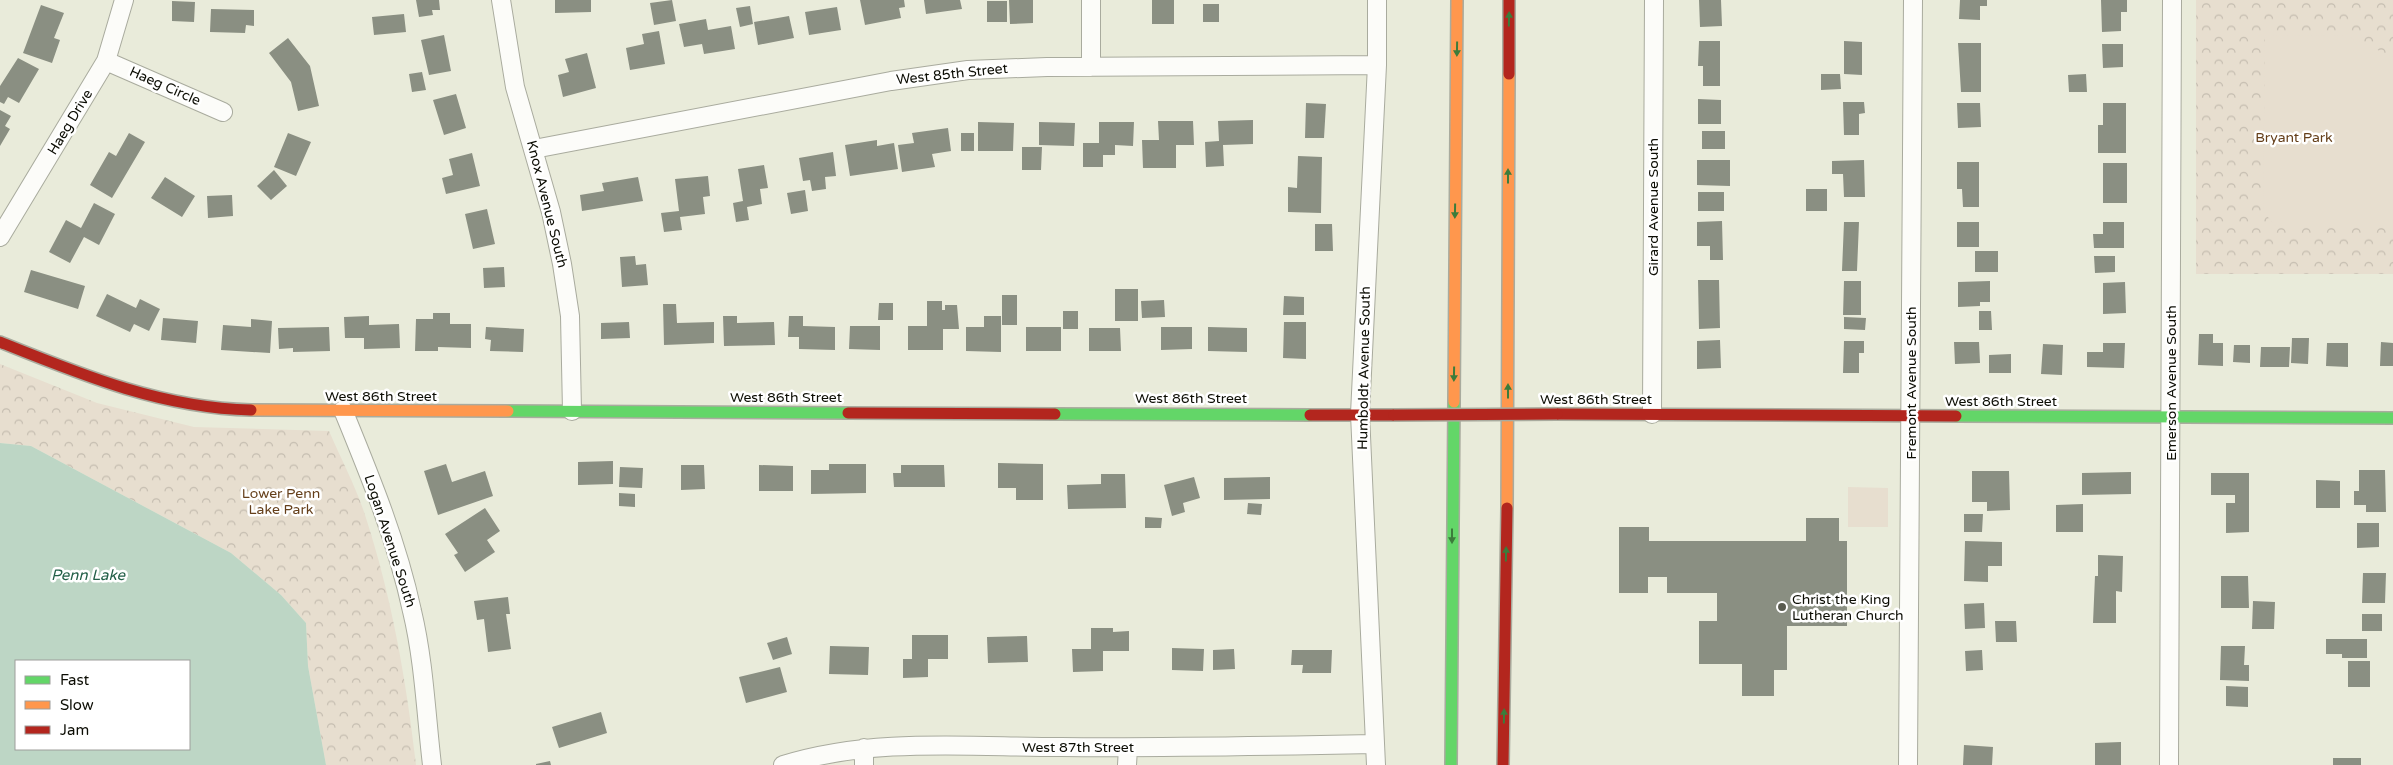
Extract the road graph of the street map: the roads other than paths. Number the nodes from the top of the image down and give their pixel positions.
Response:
1 (124, 0) edge
2 (501, 0) edge
3 (1091, 0) edge
4 (1377, 0) edge
5 (1457, 0) edge
6 (1509, 0) edge
7 (1654, 0) edge
8 (1913, 0) edge
9 (2172, 0) edge
10 (106, 61) junction
11 (1377, 65) junction
12 (1091, 67) junction
13 (223, 112) dead end
14 (534, 149) junction
15 (0, 237) edge
16 (0, 342) edge
17 (343, 410) junction
18 (572, 412) junction
19 (1360, 414) junction
20 (1652, 414) junction
21 (1911, 416) junction
22 (2171, 417) junction
23 (2393, 418) edge
24 (1375, 744) junction
25 (864, 756) edge
26 (1127, 756) edge
27 (432, 765) edge
28 (784, 765) edge
29 (1376, 765) edge
30 (1451, 765) edge
31 (1503, 765) edge
32 (1908, 765) edge
33 (2169, 765) edge

1 - 10 street, Haeg Drive
2 - 14 street, Knox Avenue South
3 - 12 street
4 - 11 street, Humboldt Avenue South
5 -> 30 main road
31 -> 6 main road
7 - 20 street, Girard Avenue South
8 - 21 street, Fremont Avenue South
9 - 22 street, Emerson Avenue South
10 - 13 street, Haeg Circle
10 - 15 street, Haeg Drive
11 - 12 street, West 85th Street
11 - 19 street, Humboldt Avenue South
12 - 14 street, West 85th Street
14 - 18 street, Knox Avenue South
16 - 17 main road, West 86th Street
17 - 18 main road, West 86th Street
17 - 27 street, Logan Avenue South
18 - 19 main road, West 86th Street
19 - 20 main road, West 86th Street, bridge
19 - 24 street, Humboldt Avenue South
20 - 21 main road, West 86th Street
21 - 22 main road, West 86th Street
21 - 32 street, Fremont Avenue South
22 - 23 main road, West 86th Street
22 - 33 street, Emerson Avenue South
24 - 26 street, West 87th Street
24 - 29 street, Humboldt Avenue South
25 - 26 street, West 87th Street
25 - 28 street, West 87th Street

